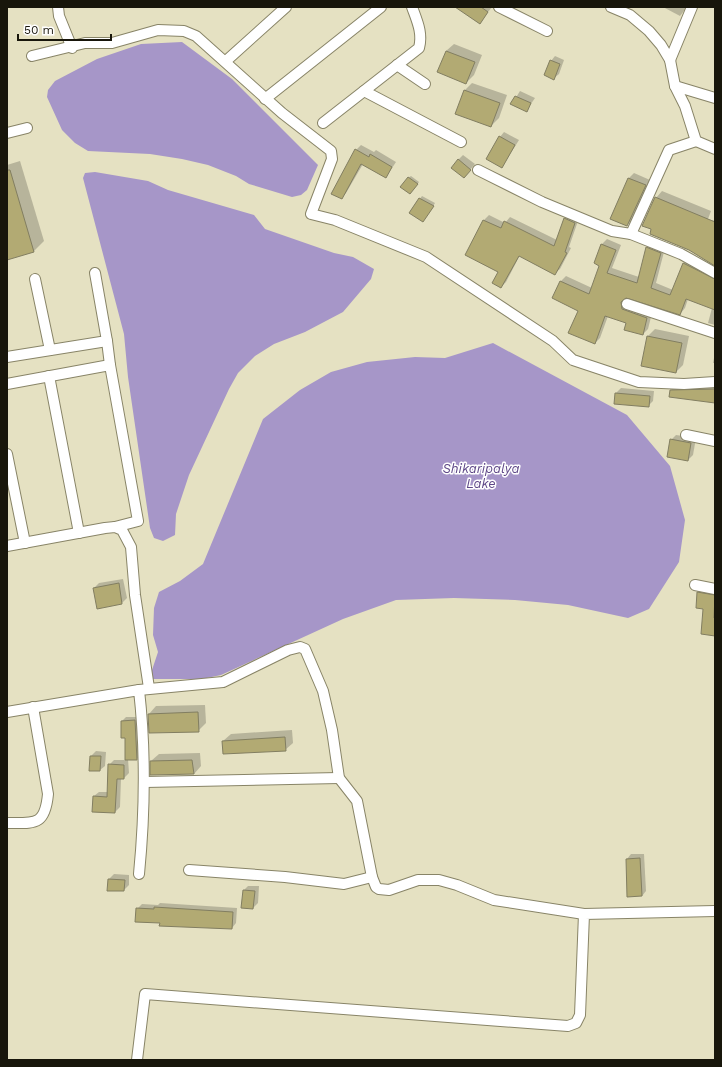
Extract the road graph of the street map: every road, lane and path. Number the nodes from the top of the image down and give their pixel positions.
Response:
1 (58, 7) edge
2 (286, 7) edge
3 (381, 7) edge
4 (412, 7) edge
5 (499, 7) edge
6 (611, 7) edge
7 (692, 7) edge
8 (632, 11) edge
9 (547, 31) dead end
10 (72, 48) junction
11 (32, 56) dead end
12 (670, 60) junction
13 (226, 61) junction
14 (397, 65) junction
15 (425, 84) dead end
16 (675, 86) junction
17 (364, 92) junction
18 (715, 98) edge
19 (265, 99) junction
20 (323, 123) dead end
21 (27, 128) dead end
22 (7, 133) edge
23 (696, 141) junction
24 (461, 142) dead end
25 (715, 150) edge
26 (478, 170) dead end
27 (631, 234) junction
28 (715, 272) edge
29 (95, 273) dead end
30 (35, 278) dead end
31 (627, 304) dead end
32 (715, 333) edge
33 (107, 341) junction
34 (50, 350) junction
35 (7, 357) edge
36 (110, 365) junction
37 (49, 376) junction
38 (715, 382) edge
39 (7, 384) edge
40 (686, 435) dead end
41 (715, 441) edge
42 (7, 454) edge
43 (115, 527) junction
44 (79, 533) junction
45 (25, 543) junction
46 (7, 546) edge
47 (695, 585) dead end
48 (715, 589) edge
49 (144, 689) junction
50 (33, 707) junction
51 (7, 712) edge
52 (339, 778) junction
53 (144, 782) junction
54 (7, 823) edge
55 (189, 870) dead end
56 (139, 874) dead end
57 (372, 877) junction
58 (715, 911) edge
59 (584, 914) junction
60 (137, 1060) edge

1 - 10 street
2 - 13 street
3 - 19 street
4 - 14 street
5 - 9 street
6 - 8 street
7 - 12 street
8 - 12 street
10 - 11 street
10 - 13 street
12 - 16 street
13 - 19 street
14 - 15 street
14 - 17 street
16 - 18 street
16 - 23 street
17 - 20 street
17 - 24 street
19 - 38 street
21 - 22 street
23 - 25 street
23 - 27 street
26 - 27 street
27 - 28 street
29 - 33 street
30 - 34 street
31 - 32 street
33 - 34 street
33 - 36 street
34 - 35 street
36 - 37 street
36 - 43 street
37 - 39 street
37 - 44 street
40 - 41 street
42 - 45 street
43 - 44 street
43 - 49 street
44 - 45 street
45 - 46 street
47 - 48 street
49 - 50 street
49 - 52 street
49 - 53 street
50 - 51 street
50 - 54 street
52 - 53 street
52 - 57 street
53 - 56 street
55 - 57 street
57 - 59 street
58 - 59 street
59 - 60 street

